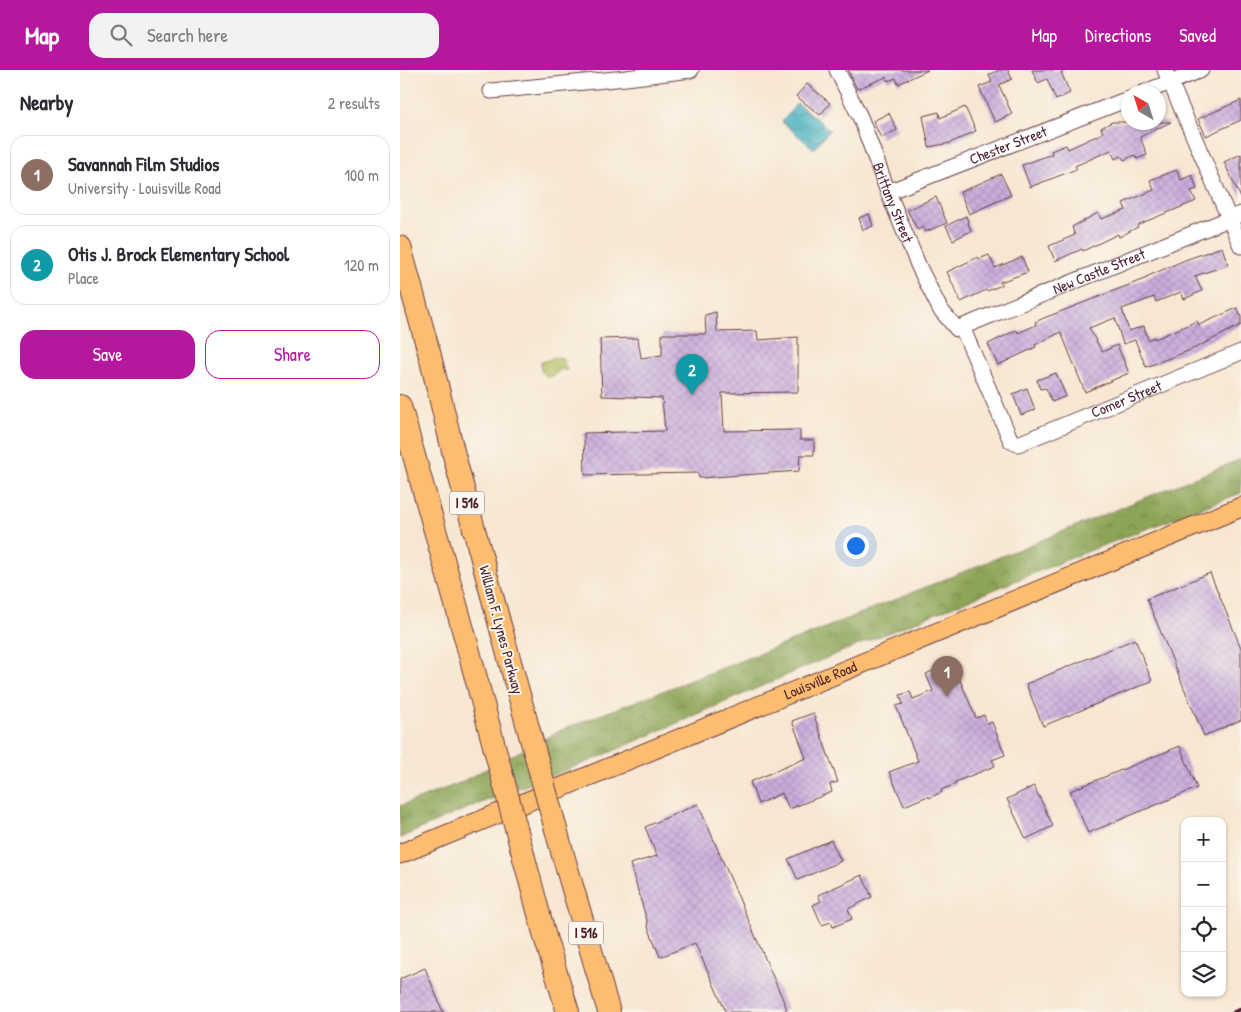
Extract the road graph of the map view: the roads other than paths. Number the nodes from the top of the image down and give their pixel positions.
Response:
1 (691, 70) edge
2 (837, 70) edge
3 (1201, 70) edge
4 (626, 74) edge
5 (566, 76) edge
6 (1167, 76) edge
7 (1155, 85) edge
8 (491, 91) dead end
9 (1121, 102) edge
10 (888, 192) junction
11 (1235, 216) edge
12 (1241, 246) edge
13 (400, 247) edge
14 (960, 328) junction
15 (1241, 352) edge
16 (400, 406) edge
17 (1011, 441) joint
18 (1241, 508) edge
19 (400, 854) edge
20 (568, 1012) edge
21 (609, 1012) edge

1 - 4 street
2 - 10 street, Brittany Street
3 - 6 street
4 - 5 street
5 - 8 street
6 - 7 street
6 - 11 street
9 - 10 street, Chester Street
10 - 14 street, Brittany Street
11 - 12 street
11 - 14 street, New Castle Street
13 - 21 highway, William F. Lynes Parkway / I 516, bridge
14 - 17 street, Brittany Street
15 - 17 street, Comer Street
16 - 20 highway, I 516, bridge
18 - 19 main road, Louisville Road

